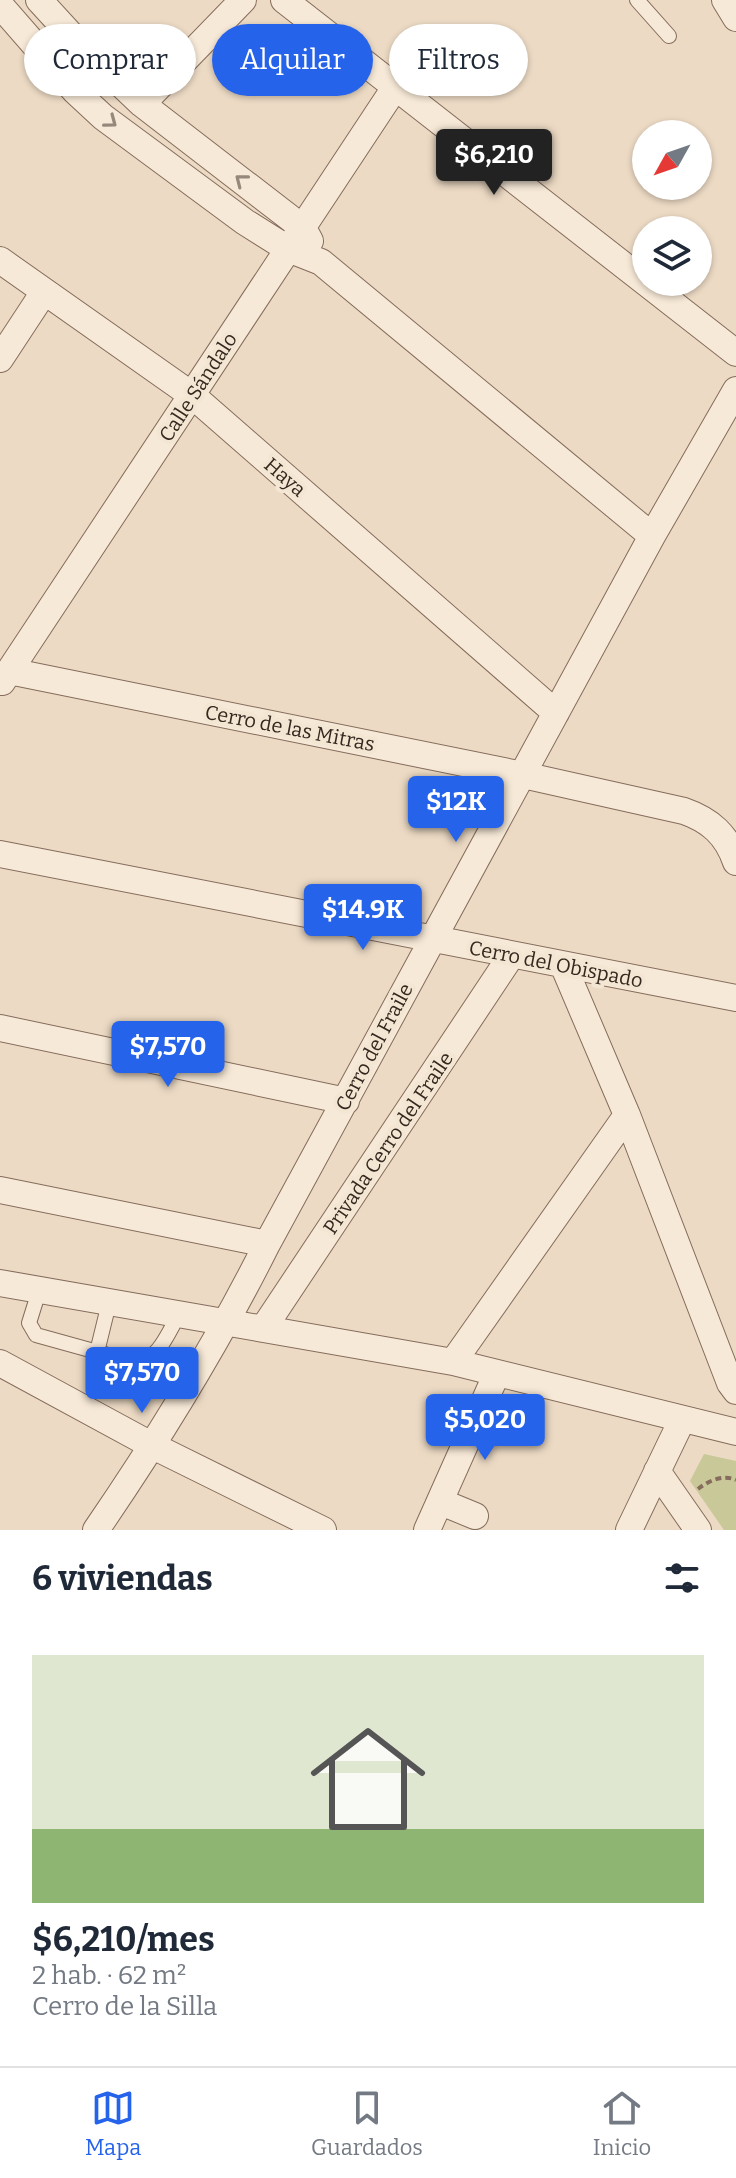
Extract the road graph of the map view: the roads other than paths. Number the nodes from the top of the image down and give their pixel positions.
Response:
1 (39, 0) edge
2 (243, 0) edge
3 (284, 0) edge
4 (637, 0) edge
5 (725, 0) edge
6 (0, 5) edge
7 (736, 18) edge
8 (669, 36) dead end
9 (389, 85) edge
10 (389, 96) edge
11 (403, 96) edge
12 (142, 104) junction
13 (295, 238) junction
14 (0, 260) edge
15 (44, 292) junction
16 (736, 353) edge
17 (0, 359) edge
18 (736, 390) edge
19 (193, 396) junction
20 (652, 536) junction
21 (4, 678) edge
22 (556, 713) junction
23 (523, 775) junction
24 (0, 854) edge
25 (736, 862) edge
26 (432, 940) junction
27 (511, 956) junction
28 (564, 967) junction
29 (736, 998) edge
30 (0, 1028) edge
31 (346, 1101) junction
32 (627, 1115) junction
33 (0, 1190) edge
34 (267, 1244) junction
35 (2, 1288) edge
36 (39, 1291) junction
37 (109, 1303) junction
38 (178, 1316) junction
39 (226, 1325) junction
40 (263, 1329) junction
41 (97, 1352) junction
42 (453, 1362) junction
43 (0, 1363) edge
44 (497, 1373) junction
45 (733, 1387) edge
46 (682, 1420) junction
47 (736, 1432) edge
48 (153, 1446) junction
49 (657, 1471) junction
50 (441, 1502) junction
51 (475, 1516) dead end
52 (96, 1530) edge
53 (323, 1530) edge
54 (427, 1530) edge
55 (629, 1530) edge
56 (698, 1530) edge

1 - 12 street
2 - 12 street
3 - 9 street
4 - 8 lane
5 - 7 street
6 -> 13 street
10 - 13 street, Calle Sándalo
11 - 16 street
13 -> 12 street
13 - 19 street, Calle Sándalo
13 - 20 street
14 - 15 street, Haya
15 - 17 street
15 - 19 street, Haya
18 - 20 street, Cerro del Fraile
19 - 21 street, Calle Sándalo
19 - 22 street, Haya
20 - 22 street, Cerro del Fraile
21 - 23 street, Cerro de las Mitras
22 - 23 street, Cerro del Fraile
23 - 25 street, Cerro de las Mitras
23 - 26 street, Cerro del Fraile
24 - 26 street, Cerro del Obispado
26 - 27 street, Cerro del Obispado
26 - 31 street, Cerro del Fraile
27 - 28 street, Cerro del Obispado
27 - 40 street, Privada Cerro del Fraile
28 - 29 street, Cerro del Obispado
28 - 32 street
30 - 31 street
31 - 34 street, Cerro del Fraile
32 - 42 street
32 - 45 street
33 - 34 street
34 - 39 street, Cerro del Fraile
35 - 36 street
36 - 37 street
36 - 41 lane
37 - 38 street
37 - 41 lane
38 - 39 street
38 - 41 lane
39 - 40 street
39 - 48 street, Cerro del Fraile
40 - 42 street
42 - 44 street
43 - 48 street
44 - 46 street
44 - 50 street
46 - 47 street
46 - 49 street
48 - 52 street, Cerro del Fraile
48 - 53 street
49 - 55 street
49 - 56 street
50 - 51 street
50 - 54 street

